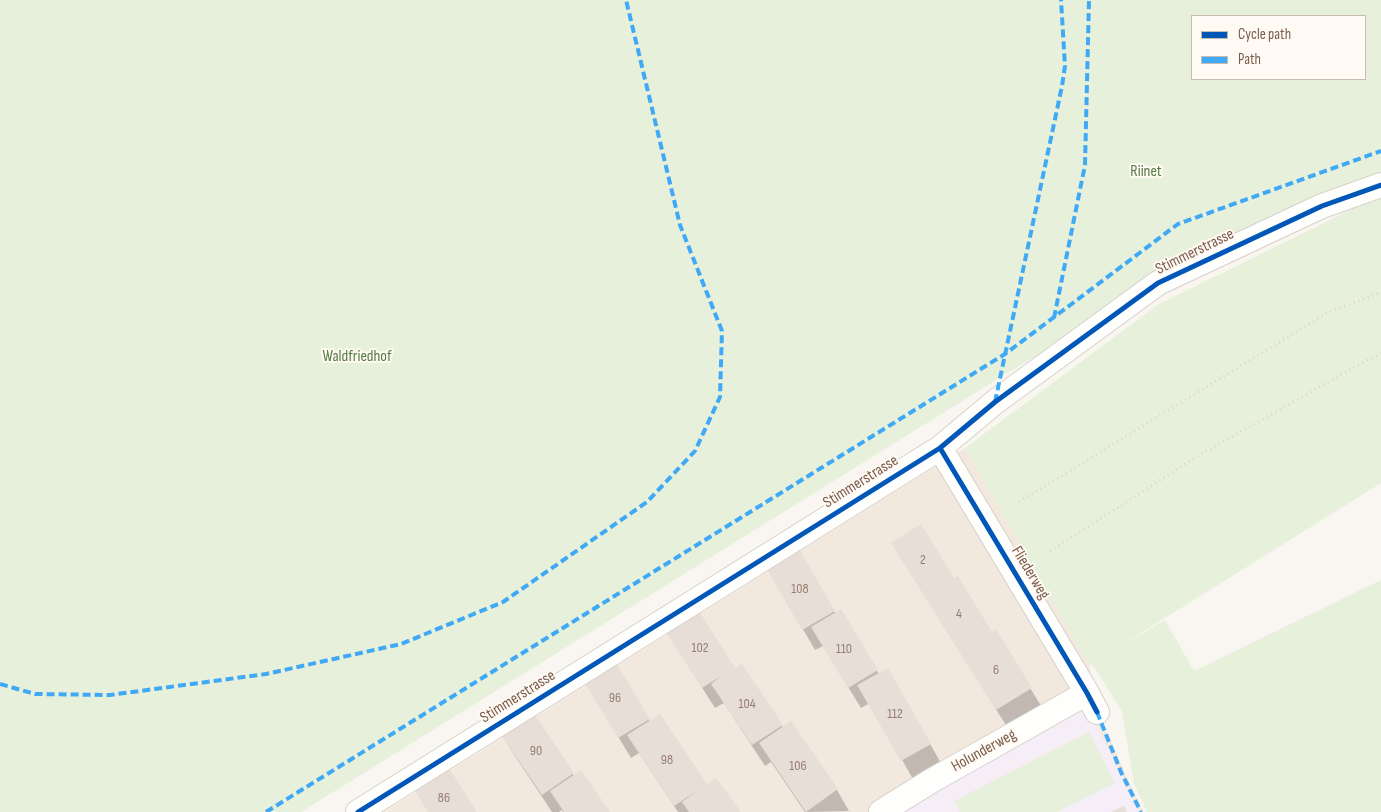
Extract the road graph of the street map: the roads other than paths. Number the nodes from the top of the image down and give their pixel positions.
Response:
1 (1381, 185) edge
2 (940, 448) junction
3 (1092, 703) joint
4 (358, 812) edge
5 (881, 812) edge

1 - 2 street, Stimmerstrasse
2 - 3 street, Fliederweg
2 - 4 street, Stimmerstrasse
3 - 5 street, Holunderweg

